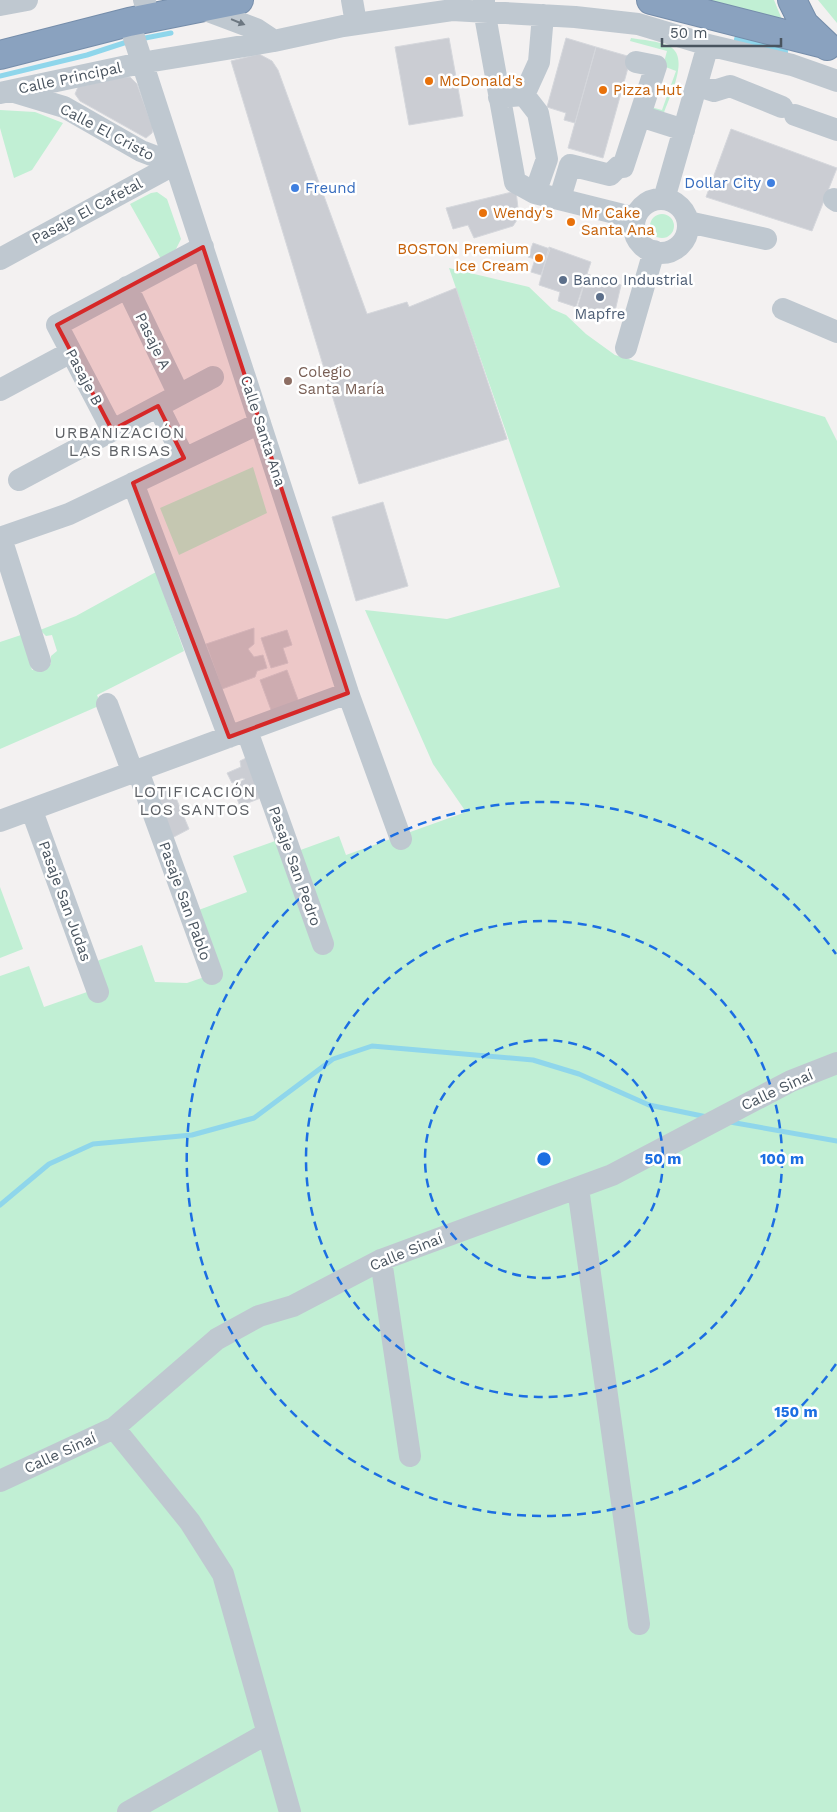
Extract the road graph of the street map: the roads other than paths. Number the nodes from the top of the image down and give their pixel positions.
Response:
1 (27, 0) edge
2 (239, 0) edge
3 (352, 0) edge
4 (652, 0) edge
5 (792, 0) edge
6 (484, 5) edge
7 (0, 6) edge
8 (144, 6) edge
9 (681, 7) junction
10 (200, 8) junction
11 (543, 15) junction
12 (733, 20) junction
13 (356, 23) junction
14 (675, 35) junction
15 (0, 36) edge
16 (274, 40) junction
17 (716, 47) junction
18 (830, 48) edge
19 (0, 55) edge
20 (636, 62) dead end
21 (141, 63) junction
22 (837, 81) edge
23 (698, 86) junction
24 (5, 92) edge
25 (524, 95) junction
26 (499, 97) junction
27 (640, 116) junction
28 (684, 130) junction
29 (837, 130) edge
30 (175, 164) junction
31 (535, 193) junction
32 (560, 198) junction
33 (664, 199) junction
34 (635, 218) junction
35 (688, 222) junction
36 (766, 239) dead end
37 (203, 247) junction
38 (654, 252) junction
39 (0, 259) edge
40 (127, 287) junction
41 (784, 309) dead end
42 (837, 332) edge
43 (626, 348) dead end
44 (71, 352) junction
45 (213, 377) dead end
46 (0, 390) edge
47 (179, 395) junction
48 (158, 406) junction
49 (260, 423) junction
50 (112, 430) junction
51 (184, 458) junction
52 (19, 480) dead end
53 (133, 483) junction
54 (0, 538) edge
55 (40, 661) dead end
56 (348, 693) junction
57 (107, 704) dead end
58 (238, 734) junction
59 (136, 772) junction
60 (32, 811) junction
61 (0, 821) edge
62 (401, 839) dead end
63 (323, 944) dead end
64 (212, 974) dead end
65 (98, 992) dead end
66 (837, 1063) edge
67 (578, 1188) junction
68 (381, 1260) junction
69 (114, 1428) junction
70 (410, 1456) dead end
71 (0, 1481) edge
72 (639, 1624) dead end
73 (266, 1734) junction
74 (128, 1812) edge
75 (290, 1812) edge

1 - 7 street
2 - 10 highway
3 - 13 street
4 - 9 highway
5 - 18 highway
6 - 11 street, Calle Principal
6 - 13 street, Calle Principal
6 - 26 street
8 - 10 highway
8 - 15 highway
8 - 19 highway
8 - 21 street, Calle Santa Ana
9 - 12 highway
9 - 14 street
10 -> 16 street
11 - 14 street, Calle Principal
11 - 25 street
12 - 17 street
12 - 18 highway
13 - 16 street, Calle Principal
14 - 17 street, Calle Principal
16 - 21 street, Calle Principal
17 - 22 street, Calle Principal
17 - 23 street
20 - 27 street
21 - 24 street, Calle Principal
21 - 30 street, Calle Santa Ana
23 - 28 street
23 - 29 street
24 - 30 street, Calle El Cristo
25 - 26 street
25 - 31 street
26 - 31 street
27 - 28 street
27 - 32 street
28 - 33 street
30 - 37 street, Calle Santa Ana
30 - 39 street, Pasaje El Cafetal
31 - 32 street
32 - 34 street
33 - 34 street
33 - 35 street
34 - 38 street
35 - 36 street
35 - 38 street
37 - 40 street
37 - 49 street, Calle Santa Ana
38 - 43 street
40 - 44 street, Pasaje B
40 - 47 street, Pasaje A
41 - 42 street
44 - 46 street
44 - 50 street, Pasaje B
45 - 47 street
47 - 48 street
48 - 50 street
48 - 51 street
49 - 51 street
49 - 56 street, Calle Santa Ana
50 - 52 street
51 - 53 street
53 - 54 street
53 - 58 street, Pasaje San Pedro
54 - 55 street
56 - 58 street
56 - 62 street, Calle Santa Ana
57 - 59 street, Pasaje San Pablo
58 - 59 street
58 - 63 street, Pasaje San Pedro
59 - 60 street
59 - 64 street, Pasaje San Pablo
60 - 61 street
60 - 65 street, Pasaje San Judas
66 - 67 street, Calle Sinaí
67 - 68 street, Calle Sinaí
67 - 72 street
68 - 69 street, Calle Sinaí
68 - 70 street
69 - 71 street, Calle Sinaí
69 - 73 street
73 - 74 street
73 - 75 street

